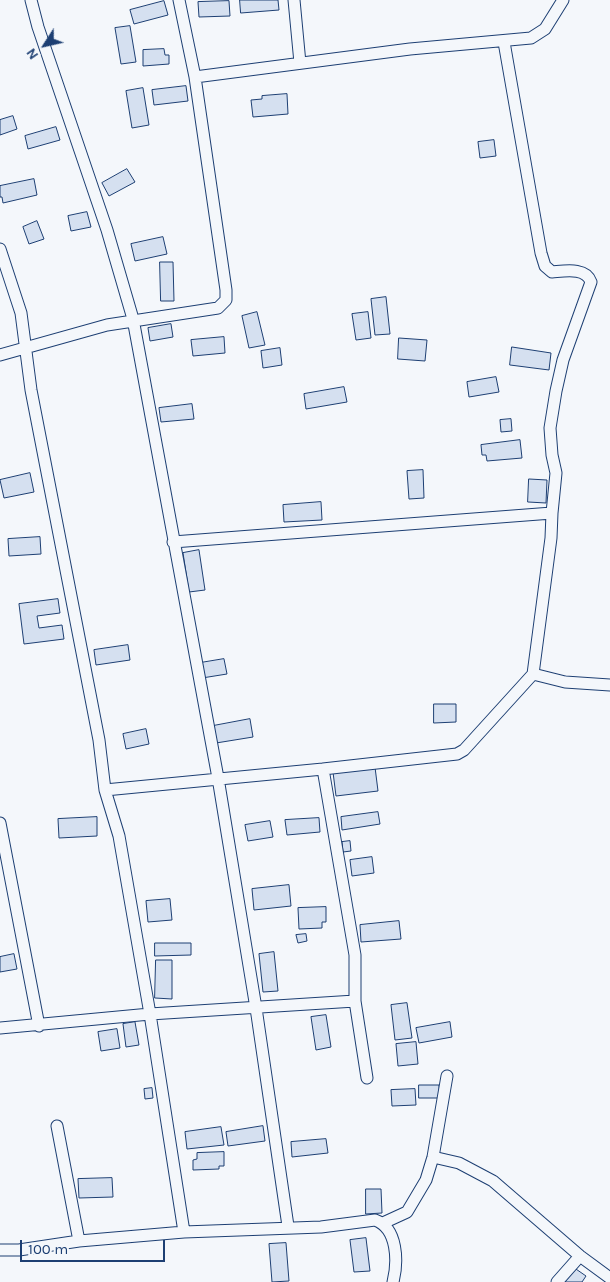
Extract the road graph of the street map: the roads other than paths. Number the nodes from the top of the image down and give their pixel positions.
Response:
1 (31, 0) edge
2 (179, 0) edge
3 (294, 0) edge
4 (562, 0) edge
5 (504, 42) junction
6 (300, 63) junction
7 (195, 77) junction
8 (0, 249) edge
9 (133, 319) junction
10 (26, 348) junction
11 (0, 355) edge
12 (552, 513) junction
13 (173, 542) junction
14 (533, 674) junction
15 (610, 685) edge
16 (323, 769) junction
17 (218, 778) junction
18 (105, 790) junction
19 (0, 823) edge
20 (355, 1001) junction
21 (256, 1008) junction
22 (150, 1014) junction
23 (39, 1026) junction
24 (0, 1028) edge
25 (447, 1076) dead end
26 (367, 1078) dead end
27 (57, 1126) dead end
28 (433, 1157) junction
29 (383, 1223) junction
30 (288, 1226) junction
31 (184, 1232) junction
32 (79, 1241) junction
33 (0, 1250) edge
34 (580, 1256) junction
35 (610, 1278) edge
36 (393, 1282) edge
37 (557, 1282) edge

1 - 9 street
2 - 7 street
3 - 6 street
4 - 5 street
5 - 6 street
5 - 12 street
6 - 7 street
7 - 9 street
8 - 10 street
9 - 10 street
9 - 13 street
10 - 11 street
10 - 18 street
12 - 13 street
12 - 14 street
13 - 17 street
14 - 15 street
14 - 16 street
16 - 17 street
16 - 20 street
17 - 18 street
17 - 21 street
18 - 22 street
19 - 23 street
20 - 21 street
20 - 26 street
21 - 22 street
21 - 30 street
22 - 23 street
22 - 31 street
23 - 24 street
25 - 28 street
27 - 32 street
28 - 29 street
28 - 34 street
29 - 30 street
29 - 36 street
30 - 31 street
31 - 32 street
32 - 33 street
34 - 35 street
34 - 37 street

